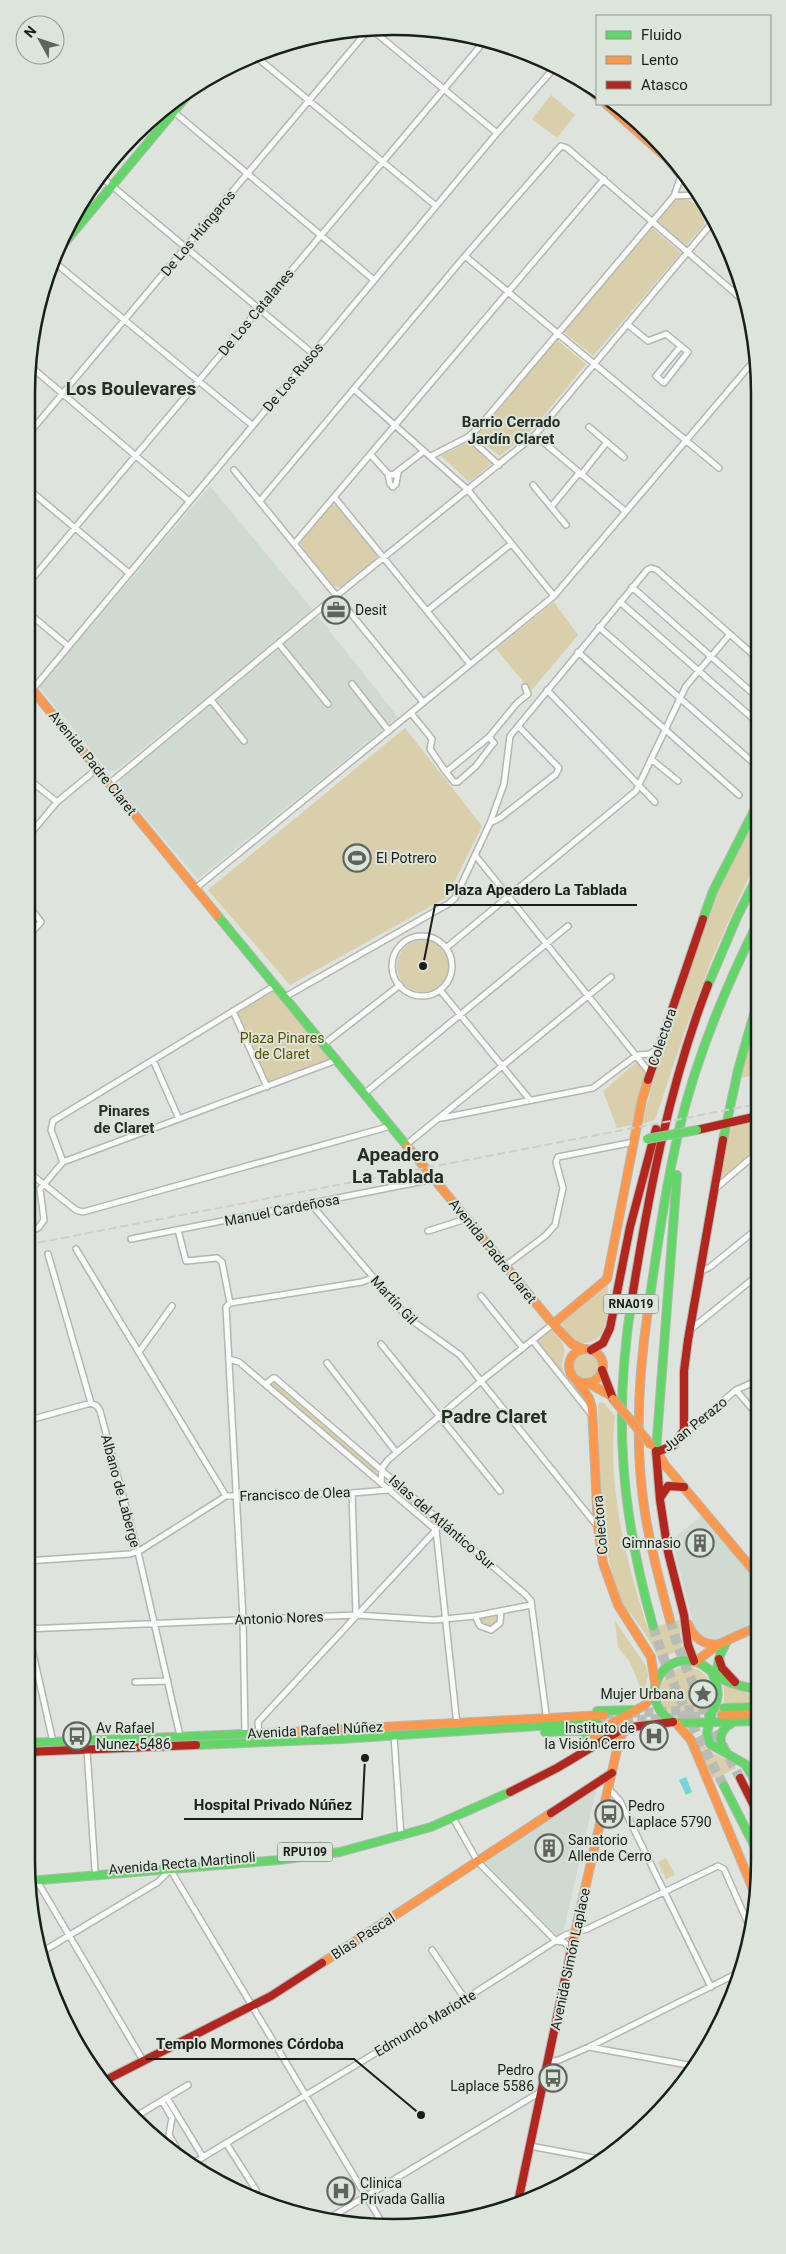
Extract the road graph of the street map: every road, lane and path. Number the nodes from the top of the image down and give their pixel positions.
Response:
1 (378, 36) edge
2 (364, 37) edge
3 (480, 46) edge
4 (260, 60) edge
5 (551, 72) edge
6 (444, 89) junction
7 (308, 101) junction
8 (177, 108) edge
9 (174, 111) junction
10 (618, 115) edge
11 (497, 133) junction
12 (646, 140) edge
13 (383, 162) junction
14 (248, 173) junction
15 (604, 179) junction
16 (680, 179) edge
17 (105, 180) edge
18 (112, 186) junction
19 (674, 196) junction
20 (693, 197) edge
21 (436, 206) junction
22 (652, 221) junction
23 (710, 227) edge
24 (74, 232) edge
25 (321, 235) junction
26 (185, 248) junction
27 (688, 252) junction
28 (466, 256) junction
29 (59, 266) edge
30 (374, 280) junction
31 (508, 292) junction
32 (737, 295) edge
33 (259, 309) junction
34 (125, 320) junction
35 (627, 324) junction
36 (557, 334) junction
37 (681, 346) junction
38 (312, 354) junction
39 (594, 363) junction
40 (750, 366) edge
41 (36, 371) edge
42 (199, 381) junction
43 (355, 390) junction
44 (63, 394) junction
45 (252, 425) junction
46 (396, 425) junction
47 (35, 427) edge
48 (589, 427) dead end
49 (535, 435) junction
50 (468, 436) junction
51 (687, 441) junction
52 (607, 442) junction
53 (424, 451) junction
54 (372, 455) junction
55 (136, 456) junction
56 (431, 456) junction
57 (624, 457) dead end
58 (499, 465) junction
59 (719, 468) dead end
60 (234, 470) dead end
61 (398, 472) junction
62 (388, 474) junction
63 (580, 474) junction
64 (534, 485) dead end
65 (468, 490) junction
66 (35, 495) edge
67 (335, 498) junction
68 (189, 501) junction
69 (260, 502) junction
70 (551, 507) junction
71 (625, 511) junction
72 (566, 526) dead end
73 (75, 528) junction
74 (295, 543) junction
75 (511, 544) junction
76 (384, 559) junction
77 (129, 573) junction
78 (35, 575) edge
79 (632, 587) junction
80 (338, 595) junction
81 (554, 596) junction
82 (620, 602) junction
83 (427, 611) junction
84 (35, 618) edge
85 (599, 627) junction
86 (730, 634) junction
87 (279, 644) junction
88 (68, 646) junction
89 (578, 652) junction
90 (751, 653) edge
91 (711, 655) junction
92 (470, 664) junction
93 (699, 670) junction
94 (352, 684) dead end
95 (35, 685) edge
96 (525, 687) dead end
97 (547, 690) junction
98 (751, 692) edge
99 (35, 693) edge
100 (681, 697) junction
101 (211, 700) junction
102 (423, 702) junction
103 (328, 704) dead end
104 (411, 713) junction
105 (751, 717) edge
106 (518, 726) junction
107 (666, 729) junction
108 (389, 731) junction
109 (489, 737) junction
110 (244, 741) dead end
111 (651, 759) junction
112 (751, 760) edge
113 (98, 768) junction
114 (446, 772) junction
115 (678, 781) dead end
116 (110, 783) junction
117 (35, 784) edge
118 (639, 786) junction
119 (739, 795) dead end
120 (57, 802) junction
121 (655, 802) dead end
122 (751, 817) edge
123 (489, 824) junction
124 (35, 828) edge
125 (475, 855) junction
126 (196, 888) junction
127 (751, 890) edge
128 (509, 897) junction
129 (35, 914) edge
130 (568, 926) dead end
131 (35, 928) edge
132 (396, 934) junction
133 (751, 937) edge
134 (404, 943) junction
135 (546, 944) junction
136 (446, 948) junction
137 (611, 977) dead end
138 (276, 985) junction
139 (400, 985) junction
140 (440, 990) junction
141 (588, 996) junction
142 (286, 997) junction
143 (234, 1011) junction
144 (460, 1014) junction
145 (751, 1019) edge
146 (324, 1044) junction
147 (659, 1046) junction
148 (637, 1055) junction
149 (153, 1060) junction
150 (338, 1060) junction
151 (503, 1066) junction
152 (697, 1067) junction
153 (679, 1070) junction
154 (650, 1073) junction
155 (267, 1087) junction
156 (365, 1093) junction
157 (530, 1100) junction
158 (442, 1118) junction
159 (751, 1118) edge
160 (179, 1119) junction
161 (726, 1124) junction
162 (392, 1126) junction
163 (634, 1142) junction
164 (407, 1144) junction
165 (751, 1158) edge
166 (63, 1162) junction
167 (35, 1177) edge
168 (434, 1179) junction
169 (44, 1184) junction
170 (714, 1189) junction
171 (311, 1204) junction
172 (466, 1219) junction
173 (35, 1228) edge
174 (178, 1230) junction
175 (428, 1231) dead end
176 (751, 1234) edge
177 (131, 1239) dead end
178 (76, 1249) dead end
179 (48, 1254) dead end
180 (505, 1266) junction
181 (698, 1272) junction
182 (372, 1278) junction
183 (751, 1281) edge
184 (481, 1296) dead end
185 (228, 1305) junction
186 (172, 1306) dead end
187 (553, 1324) junction
188 (689, 1330) junction
189 (563, 1336) junction
190 (533, 1340) junction
191 (380, 1344) dead end
192 (522, 1348) junction
193 (587, 1349) junction
194 (139, 1352) junction
195 (229, 1359) junction
196 (570, 1360) junction
197 (327, 1363) dead end
198 (602, 1370) junction
199 (576, 1380) junction
200 (481, 1381) junction
201 (587, 1383) junction
202 (751, 1383) edge
203 (266, 1384) junction
204 (736, 1390) junction
205 (612, 1397) junction
206 (91, 1403) junction
207 (751, 1408) edge
208 (593, 1416) junction
209 (439, 1417) junction
210 (35, 1419) edge
211 (656, 1430) junction
212 (683, 1434) junction
213 (653, 1445) junction
214 (396, 1452) junction
215 (382, 1468) junction
216 (393, 1480) junction
217 (381, 1483) junction
218 (685, 1487) junction
219 (388, 1490) junction
220 (500, 1491) dead end
221 (352, 1493) junction
222 (226, 1496) junction
223 (236, 1496) junction
224 (660, 1500) junction
225 (441, 1521) junction
226 (598, 1527) junction
227 (436, 1530) junction
228 (138, 1552) junction
229 (35, 1560) edge
230 (751, 1567) edge
231 (531, 1605) junction
232 (501, 1611) junction
233 (684, 1615) junction
234 (356, 1616) junction
235 (476, 1616) junction
236 (244, 1619) junction
237 (445, 1619) junction
238 (670, 1620) tunnel mouth
239 (155, 1624) junction
240 (653, 1626) tunnel mouth
241 (35, 1629) edge
242 (751, 1630) edge
243 (723, 1643) junction
244 (719, 1659) junction
245 (695, 1661) junction
246 (35, 1664) edge
247 (714, 1675) junction
248 (168, 1681) junction
249 (135, 1682) dead end
250 (742, 1686) junction
251 (654, 1687) junction
252 (751, 1688) edge
253 (751, 1708) edge
254 (638, 1710) junction
255 (712, 1712) junction
256 (546, 1714) junction
257 (751, 1714) edge
258 (604, 1716) tunnel mouth
259 (258, 1722) junction
260 (597, 1722) tunnel mouth
261 (751, 1722) edge
262 (245, 1723) junction
263 (457, 1723) junction
264 (674, 1723) junction
265 (693, 1723) junction
266 (709, 1723) junction
267 (732, 1723) junction
268 (637, 1725) junction
269 (444, 1729) junction
270 (259, 1733) junction
271 (245, 1734) junction
272 (180, 1736) junction
273 (394, 1736) junction
274 (53, 1742) junction
275 (269, 1742) junction
276 (35, 1743) edge
277 (193, 1745) junction
278 (583, 1745) junction
279 (87, 1750) junction
280 (35, 1752) edge
281 (728, 1754) junction
282 (751, 1772) edge
283 (612, 1773) junction
284 (740, 1778) tunnel mouth
285 (724, 1786) tunnel mouth
286 (608, 1788) junction
287 (751, 1800) edge
288 (453, 1818) junction
289 (400, 1834) junction
290 (751, 1839) edge
291 (478, 1862) junction
292 (169, 1867) junction
293 (95, 1870) junction
294 (36, 1875) edge
295 (750, 1880) edge
296 (37, 1881) joint
297 (664, 1892) junction
298 (746, 1919) edge
299 (575, 1933) junction
300 (69, 1936) junction
301 (556, 1941) junction
302 (46, 1949) edge
303 (432, 1950) dead end
304 (571, 1951) junction
305 (732, 1976) edge
306 (711, 1987) junction
307 (465, 1999) junction
308 (252, 2007) junction
309 (589, 2046) junction
310 (144, 2062) junction
311 (548, 2062) junction
312 (688, 2065) dead end
313 (109, 2079) edge
314 (188, 2085) dead end
315 (542, 2090) junction
316 (305, 2095) junction
317 (165, 2099) junction
318 (140, 2114) edge
319 (175, 2116) junction
320 (226, 2143) junction
321 (175, 2145) edge
322 (530, 2146) junction
323 (203, 2157) junction
324 (593, 2158) edge
325 (197, 2161) edge
326 (256, 2190) dead end
327 (519, 2196) edge
328 (366, 2197) junction
329 (336, 2214) edge
330 (379, 2218) edge

1 - 6 street
2 - 7 street, De Los Húngaros
3 - 6 street, De Los Catalanes
4 - 7 street
5 - 11 street, De Los Rusos
6 - 11 street
6 - 13 street, De Los Catalanes
7 - 13 street
7 - 14 street, De Los Húngaros
8 - 9 main road
9 - 14 street
9 - 18 main road
10 - 12 main road
11 - 21 street, De Los Rusos
13 - 21 street
13 - 25 street, De Los Catalanes
14 - 25 street
14 - 26 street, De Los Húngaros
15 - 22 street
15 - 28 street
15 - 31 street
16 - 19 street
17 - 18 street
18 - 24 main road
18 - 26 street
19 - 20 street
19 - 22 street
21 - 30 street, De Los Rusos
22 - 27 street
22 - 36 street
23 - 27 street
25 - 30 street
25 - 33 street, De Los Catalanes
26 - 33 street
26 - 34 street, De Los Húngaros
27 - 32 street
27 - 35 street
28 - 31 street
28 - 43 street
29 - 34 street
30 - 38 street, De Los Rusos
31 - 36 street
31 - 46 street
33 - 38 street
33 - 42 street, De Los Catalanes
34 - 42 street
34 - 44 street, De Los Húngaros
35 - 37 street
35 - 39 street
36 - 39 street
36 - 50 street
37 - 37 street
38 - 45 street, De Los Rusos
39 - 49 street
39 - 51 street
40 - 51 street
41 - 44 street
42 - 45 street
42 - 55 street, De Los Catalanes
43 - 46 street
43 - 69 street
44 - 47 street, De Los Húngaros
44 - 55 street
45 - 68 street, De Los Rusos
46 - 53 street
46 - 54 street
48 - 52 street
49 - 58 street
49 - 63 street
50 - 56 street
50 - 58 street
51 - 59 street
51 - 71 street
52 - 57 street
52 - 63 street
53 - 56 street
53 - 61 street
54 - 62 street
54 - 67 street
55 - 68 street
55 - 73 street, De Los Catalanes
56 - 65 street
58 - 65 street
60 - 69 street
61 - 62 street
61 - 62 street
63 - 70 street
63 - 71 street
64 - 70 street
65 - 75 street
65 - 76 street
66 - 73 street
67 - 74 street
67 - 76 street
68 - 77 street, De Los Rusos
69 - 74 street
70 - 72 street
71 - 81 street
73 - 77 street
73 - 78 street, De Los Catalanes
74 - 80 street
75 - 81 street
75 - 83 street
76 - 80 street
76 - 83 street
77 - 88 street, De Los Rusos
79 - 82 street
79 - 86 street
79 - 91 street
80 - 87 street
80 - 102 street
81 - 92 street
82 - 85 street
82 - 93 street
83 - 92 street
84 - 88 street
85 - 89 street
85 - 100 street
86 - 90 street
86 - 91 street
87 - 101 street
87 - 103 street
88 - 95 street, De Los Rusos
89 - 97 street
89 - 107 street
91 - 93 street
91 - 98 street
92 - 102 street
93 - 100 street
93 - 105 street
94 - 108 street
96 - 109 street
97 - 106 street
97 - 118 street
99 - 113 main road, Avenida Padre Claret
100 - 107 street
100 - 112 street
101 - 110 street
101 - 116 street
102 - 104 street
104 - 108 street
104 - 114 street
106 - 123 street
106 - 123 street
107 - 111 street
107 - 119 street
108 - 126 street
109 - 114 street
109 - 114 street
111 - 115 street
111 - 118 street
113 - 116 main road, Avenida Padre Claret
113 - 120 street
116 - 126 main road, Avenida Padre Claret
117 - 120 street
118 - 121 street
118 - 128 street
120 - 124 street
122 - 147 main road, Colectora
123 - 125 street
125 - 128 street
125 - 132 street
126 - 138 main road, Avenida Padre Claret
127 - 153 main road, RNA019
128 - 135 street
128 - 136 street
129 - 131 street
130 - 135 street
132 - 134 street
132 - 142 street
133 - 152 main road, RNA019
134 - 136 street
134 - 139 street
135 - 141 street
135 - 144 street
136 - 140 street
137 - 141 street
138 - 142 main road, Avenida Padre Claret
138 - 143 street
139 - 140 street
139 - 146 street
140 - 144 street
141 - 148 street
141 - 151 street
142 - 146 main road, Avenida Padre Claret
143 - 149 street
143 - 155 street
144 - 151 street
144 - 156 street
145 - 161 main road
146 - 150 main road, Avenida Padre Claret
147 - 148 street
147 - 154 main road, Colectora
148 - 154 street
148 - 157 street
149 - 160 street
149 - 166 street
150 - 155 street
150 - 156 main road, Avenida Padre Claret
151 - 157 street
151 - 158 street
152 - 211 main road
152 - 238 main road, RNA019
153 - 193 main road
153 - 240 main road, RNA019
154 - 163 main road, Colectora
155 - 160 street
156 - 162 main road, Avenida Padre Claret
157 - 158 street
158 - 164 street
159 - 161 main road
160 - 166 street
161 - 163 main road, bridge
161 - 170 main road
162 - 164 main road, Avenida Padre Claret
162 - 169 street
163 - 180 street
163 - 187 main road, Colectora
164 - 168 main road, Avenida Padre Claret
165 - 170 street
166 - 169 street
167 - 169 street
168 - 171 street, Manuel Cardeñosa
168 - 172 main road, Avenida Padre Claret
169 - 173 street
170 - 181 main road
171 - 174 street, Manuel Cardeñosa
171 - 182 street, Martín Gil
172 - 175 street
172 - 180 main road, Avenida Padre Claret
174 - 177 street, Manuel Cardeñosa
174 - 185 street
176 - 181 street
178 - 194 street
179 - 206 street, Albano de Laberge
180 - 187 main road, Avenida Padre Claret
181 - 188 main road
182 - 185 street
182 - 200 street, Martín Gil
183 - 188 street
184 - 192 street
185 - 195 street
186 - 194 street
187 - 189 main road, Avenida Padre Claret
187 - 190 street
188 - 212 main road
189 - 193 main road, Avenida Padre Claret
189 - 196 main road, Avenida Padre Claret
190 - 192 street
190 - 208 street
191 - 209 street
192 - 200 street
193 - 196 main road
193 - 198 main road
194 - 222 street
195 - 203 street, Islas del Atlántico Sur
195 - 223 street
196 - 199 main road
197 - 214 street
198 - 201 main road
198 - 205 main road
199 - 201 main road
199 - 208 main road, Colectora
200 - 209 street
200 - 226 street, Martín Gil
201 - 205 main road
202 - 204 street, Juan Perazo
203 - 215 street, Islas del Atlántico Sur
203 - 217 street, Islas del Atlántico Sur
204 - 207 street
204 - 212 street, Juan Perazo
205 - 213 main road, bridge
206 - 210 street
206 - 228 street, Albano de Laberge
208 - 226 main road, Colectora
209 - 214 street
209 - 220 street
211 - 213 main road
211 - 213 main road
212 - 213 main road, Juan Perazo
213 - 218 main road
213 - 224 main road
214 - 215 street
215 - 216 street, Islas del Atlántico Sur
215 - 217 street
216 - 219 street
216 - 225 street, Islas del Atlántico Sur
217 - 219 street, Islas del Atlántico Sur
218 - 224 main road
218 - 230 main road
219 - 221 street, Francisco de Olea
219 - 227 street, Islas del Atlántico Sur
221 - 223 street, Francisco de Olea
221 - 234 street
222 - 223 street, Francisco de Olea
222 - 228 street, Francisco de Olea
223 - 236 street
224 - 233 main road
225 - 227 street
225 - 231 street, Islas del Atlántico Sur
226 - 251 main road, Colectora
227 - 234 street
227 - 237 street
228 - 229 street, Francisco de Olea
228 - 239 street, Albano de Laberge
231 - 232 street, Antonio Nores
231 - 256 street, Islas del Atlántico Sur
232 - 235 street, Antonio Nores
232 - 235 street
233 - 243 main road
233 - 245 main road
234 - 236 street, Antonio Nores
234 - 237 street, Antonio Nores
234 - 259 street
235 - 237 street, Antonio Nores
236 - 239 street, Antonio Nores
236 - 262 street
237 - 263 street
239 - 241 street, Antonio Nores
239 - 248 street, Albano de Laberge
242 - 243 main road
243 - 244 main road
243 - 245 main road
244 - 247 main road
244 - 250 main road
245 - 247 main road
245 - 251 main road, RPU109
246 - 274 street
247 - 250 main road
247 - 255 main road
248 - 249 street
248 - 272 street, Albano de Laberge
250 - 252 main road
251 - 254 main road, Avenida Recta Martinoli / RPU109
251 - 264 main road
253 - 257 main road
254 - 256 main road
254 - 278 main road, Avenida Recta Martinoli / RPU109
255 - 265 main road
255 - 266 main road
256 - 263 main road
258 - 263 main road, Avenida Rafael Núñez
259 - 262 street
259 - 270 street
260 - 269 main road, Avenida Rafael Núñez
261 - 267 main road
262 - 271 street
263 - 269 main road, Avenida Rafael Núñez
264 - 265 main road, RPU109
264 - 268 main road, RPU109
264 - 295 main road
265 - 266 main road
266 - 267 main road
266 - 281 main road
267 - 281 main road
268 - 283 main road, Avenida Simón Laplace
268 - 288 main road, Avenida Recta Martinoli / RPU109
269 - 270 main road, Avenida Rafael Núñez
269 - 273 main road, Avenida Rafael Núñez
269 - 278 main road
270 - 271 main road, Avenida Rafael Núñez
270 - 275 main road
271 - 272 main road, Avenida Rafael Núñez
271 - 277 main road
272 - 274 main road, Avenida Rafael Núñez
273 - 275 main road, Avenida Rafael Núñez
273 - 289 street
274 - 276 main road, Avenida Rafael Núñez
275 - 277 main road, Avenida Rafael Núñez
277 - 279 main road, Avenida Rafael Núñez
278 - 289 main road, Avenida Recta Martinoli / RPU109
279 - 280 main road, Avenida Rafael Núñez
279 - 293 street
281 - 282 main road
283 - 286 main road, Avenida Simón Laplace
283 - 291 main road, Blas Pascal
284 - 287 main road
285 - 290 main road
286 - 297 street
286 - 299 main road, Avenida Simón Laplace
288 - 289 main road, Avenida Recta Martinoli / RPU109
288 - 291 street
289 - 292 main road, Avenida Recta Martinoli / RPU109
289 - 292 main road, Avenida Recta Martinoli / RPU109
291 - 301 street
291 - 308 main road, Blas Pascal
292 - 293 main road, Avenida Recta Martinoli / RPU109
292 - 296 main road, Avenida Recta Martinoli / RPU109
292 - 300 street
292 - 308 street
293 - 294 main road, Avenida Recta Martinoli / RPU109
296 - 300 street
297 - 298 street, Edmundo Mariotte
297 - 299 street, Edmundo Mariotte
297 - 306 street
299 - 301 street, Edmundo Mariotte
299 - 304 main road, Avenida Simón Laplace
300 - 302 street
300 - 310 street
301 - 304 street
301 - 307 street, Edmundo Mariotte
303 - 307 street
304 - 311 main road, Avenida Simón Laplace
305 - 306 street
306 - 309 street
307 - 316 street, Edmundo Mariotte
308 - 310 main road, Blas Pascal
308 - 316 street
309 - 311 street
309 - 312 street
310 - 313 main road, Blas Pascal
311 - 315 main road, Avenida Simón Laplace
314 - 317 street
315 - 322 main road, Avenida Simón Laplace
315 - 328 street
316 - 320 street, Edmundo Mariotte
316 - 328 street
317 - 318 street
317 - 319 street
319 - 321 street
319 - 323 street
320 - 323 street, Edmundo Mariotte
320 - 326 street
322 - 324 street
322 - 327 main road, Avenida Simón Laplace
323 - 325 street, Edmundo Mariotte
328 - 329 street
328 - 330 street

